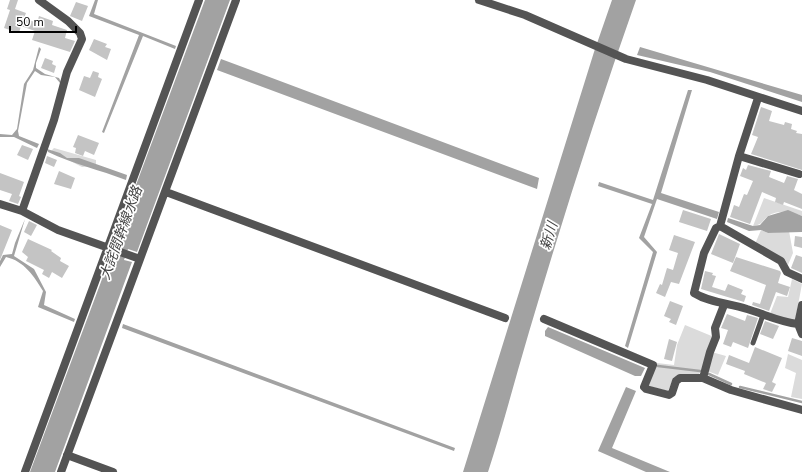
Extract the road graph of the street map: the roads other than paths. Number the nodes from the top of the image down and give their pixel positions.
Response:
1 (39, 0) edge
2 (199, 0) edge
3 (236, 0) edge
4 (478, 0) edge
5 (758, 98) junction
6 (802, 111) edge
7 (739, 156) junction
8 (799, 174) dead end
9 (166, 192) junction
10 (0, 204) edge
11 (22, 211) junction
12 (720, 226) junction
13 (107, 248) junction
14 (140, 259) junction
15 (802, 279) edge
16 (724, 305) junction
17 (802, 305) edge
18 (763, 315) junction
19 (505, 318) dead end
20 (544, 319) dead end
21 (798, 324) junction
22 (802, 334) edge
23 (753, 343) dead end
24 (703, 378) junction
25 (802, 410) edge
26 (67, 455) junction
27 (25, 472) edge
28 (61, 472) edge
29 (113, 472) edge

1 - 11 street
2 - 13 street
3 - 9 street
4 - 5 street
5 - 6 street
5 - 7 street
7 - 8 street
7 - 12 street
9 - 14 street
9 - 19 street
10 - 11 street
11 - 13 street
12 - 15 street
12 - 16 street
13 - 14 street
13 - 27 street
14 - 26 street
16 - 18 street
16 - 24 street
17 - 21 street
18 - 21 street
18 - 23 lane
20 - 24 street
21 - 22 street
24 - 25 street
26 - 28 street
26 - 29 street

